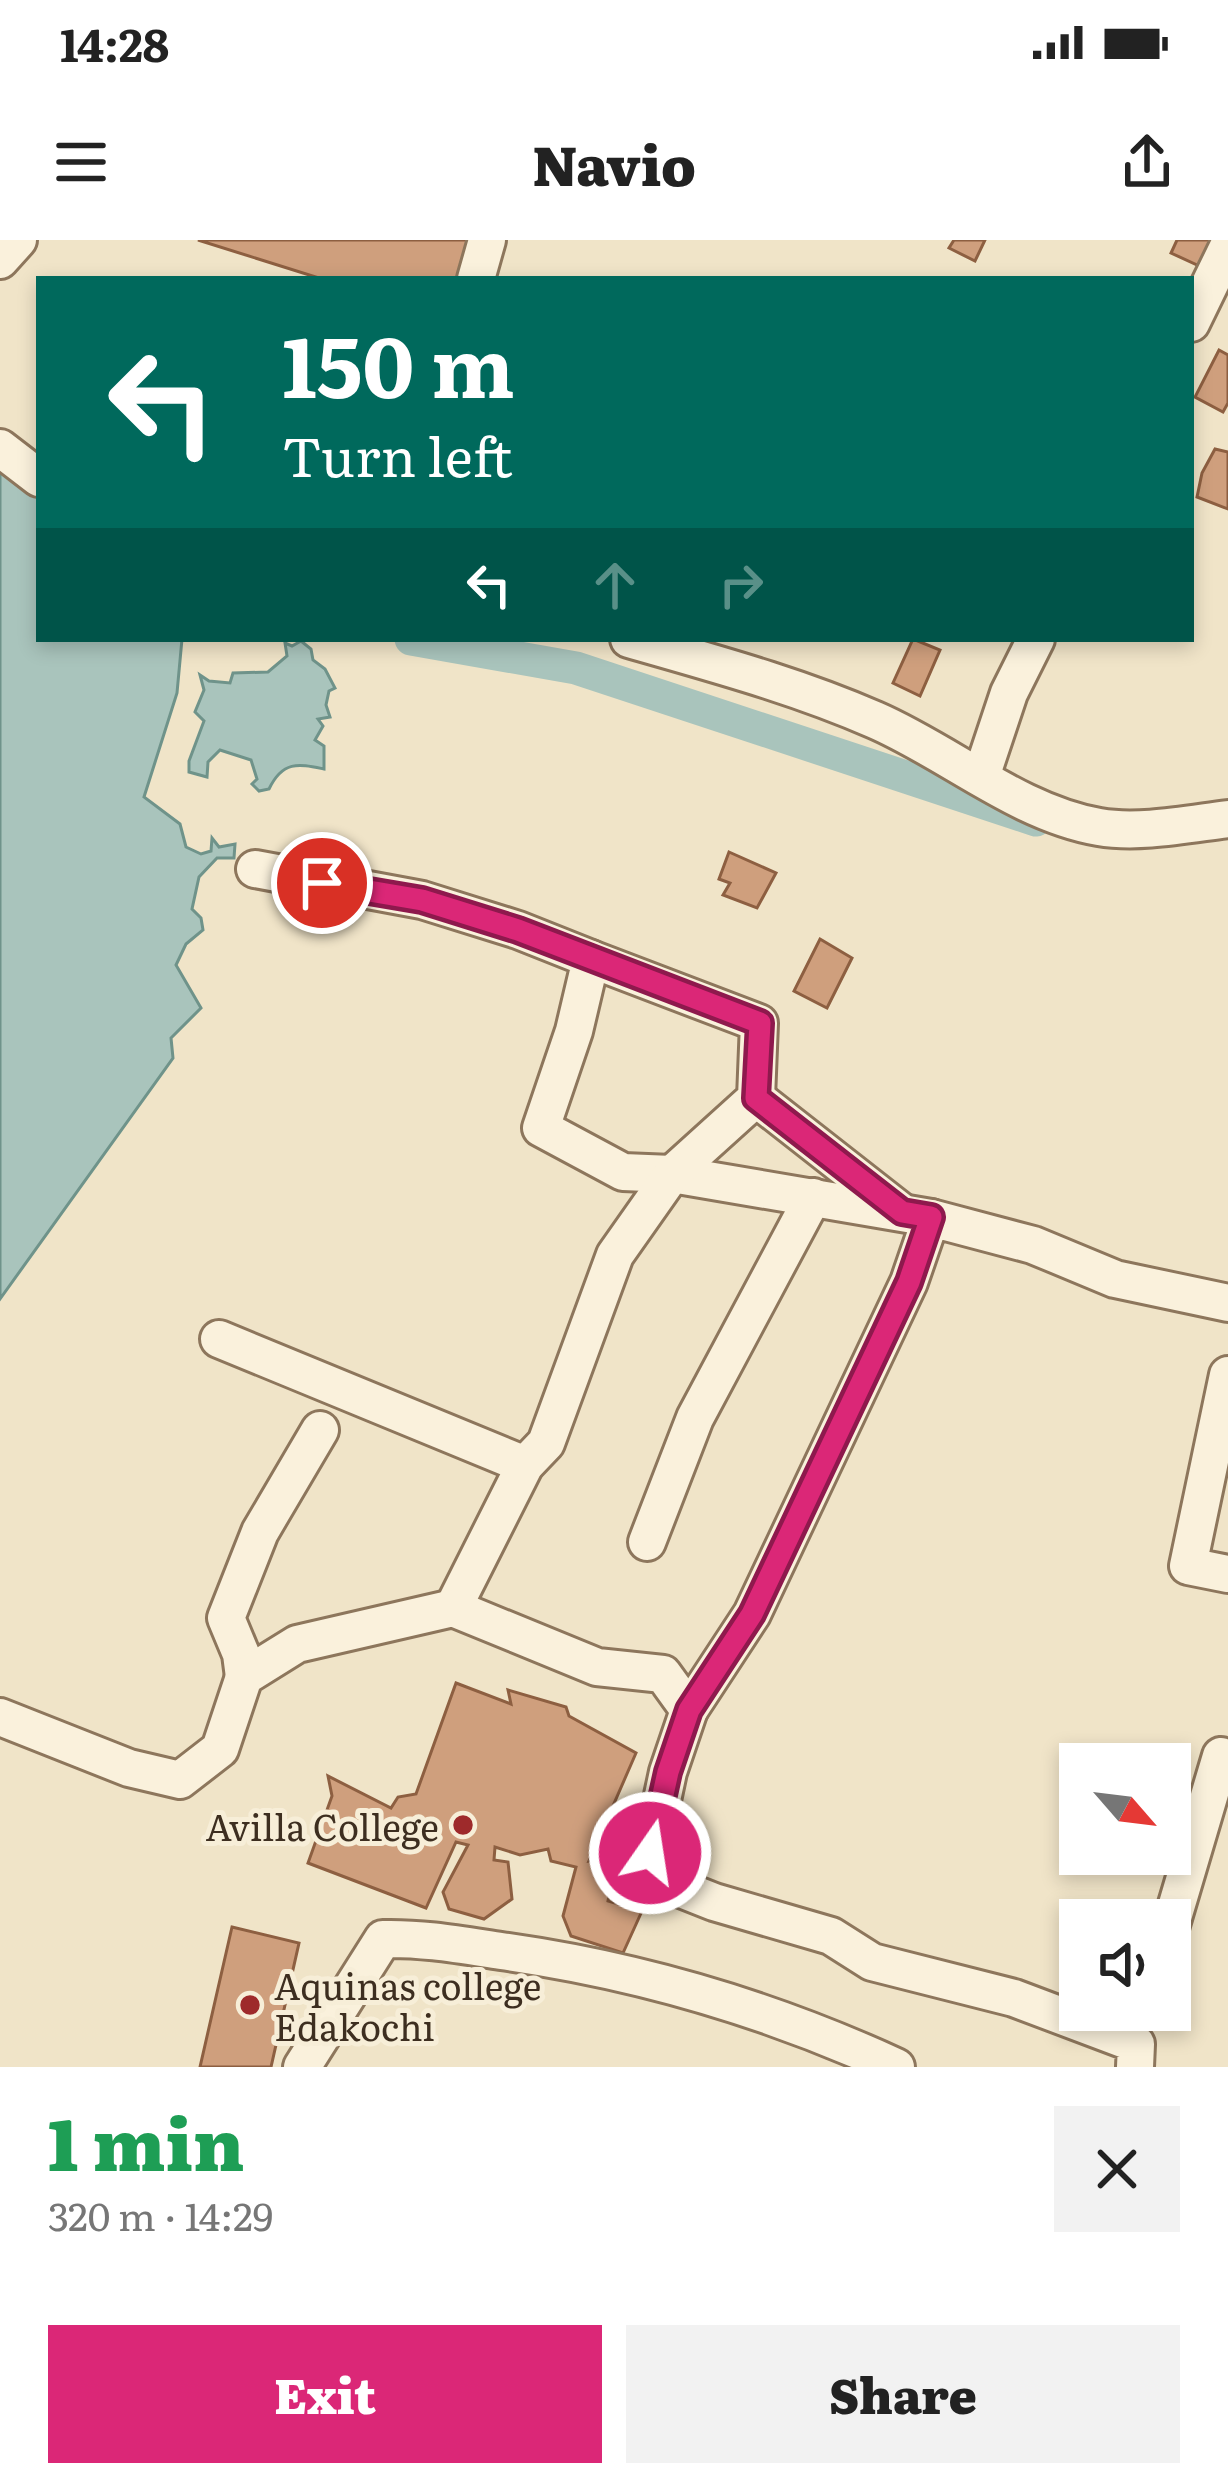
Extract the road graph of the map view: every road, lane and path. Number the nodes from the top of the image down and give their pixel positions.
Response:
1 (18, 240) edge
2 (487, 240) edge
3 (1228, 247) edge
4 (0, 260) edge
5 (477, 276) edge
6 (1194, 317) edge
7 (0, 448) edge
8 (36, 476) edge
9 (639, 642) edge
10 (1035, 642) edge
11 (981, 777) junction
12 (1228, 819) edge
13 (255, 868) dead end
14 (591, 959) junction
15 (756, 1098) junction
16 (672, 1174) junction
17 (813, 1197) junction
18 (916, 1215) junction
19 (1228, 1303) edge
20 (219, 1339) dead end
21 (1228, 1375) edge
22 (320, 1430) dead end
23 (524, 1465) junction
24 (647, 1542) dead end
25 (1228, 1574) edge
26 (452, 1608) junction
27 (244, 1677) junction
28 (689, 1710) junction
29 (0, 1717) edge
30 (1221, 1756) dead end
31 (1179, 1899) edge
32 (1139, 2040) edge
33 (302, 2067) edge
34 (896, 2067) edge

1 - 4 street
2 - 5 street
3 - 6 street
7 - 8 street
9 - 11 street
10 - 11 street
11 - 12 street
13 - 14 street
14 - 15 street
14 - 16 street
15 - 16 street
15 - 18 street
16 - 17 street
16 - 23 street
17 - 18 street
17 - 24 street
18 - 19 street
18 - 28 street
20 - 23 street
21 - 25 street
22 - 27 street
23 - 26 street
26 - 27 street
26 - 28 street
27 - 29 street
28 - 32 street
30 - 31 street
33 - 34 street

